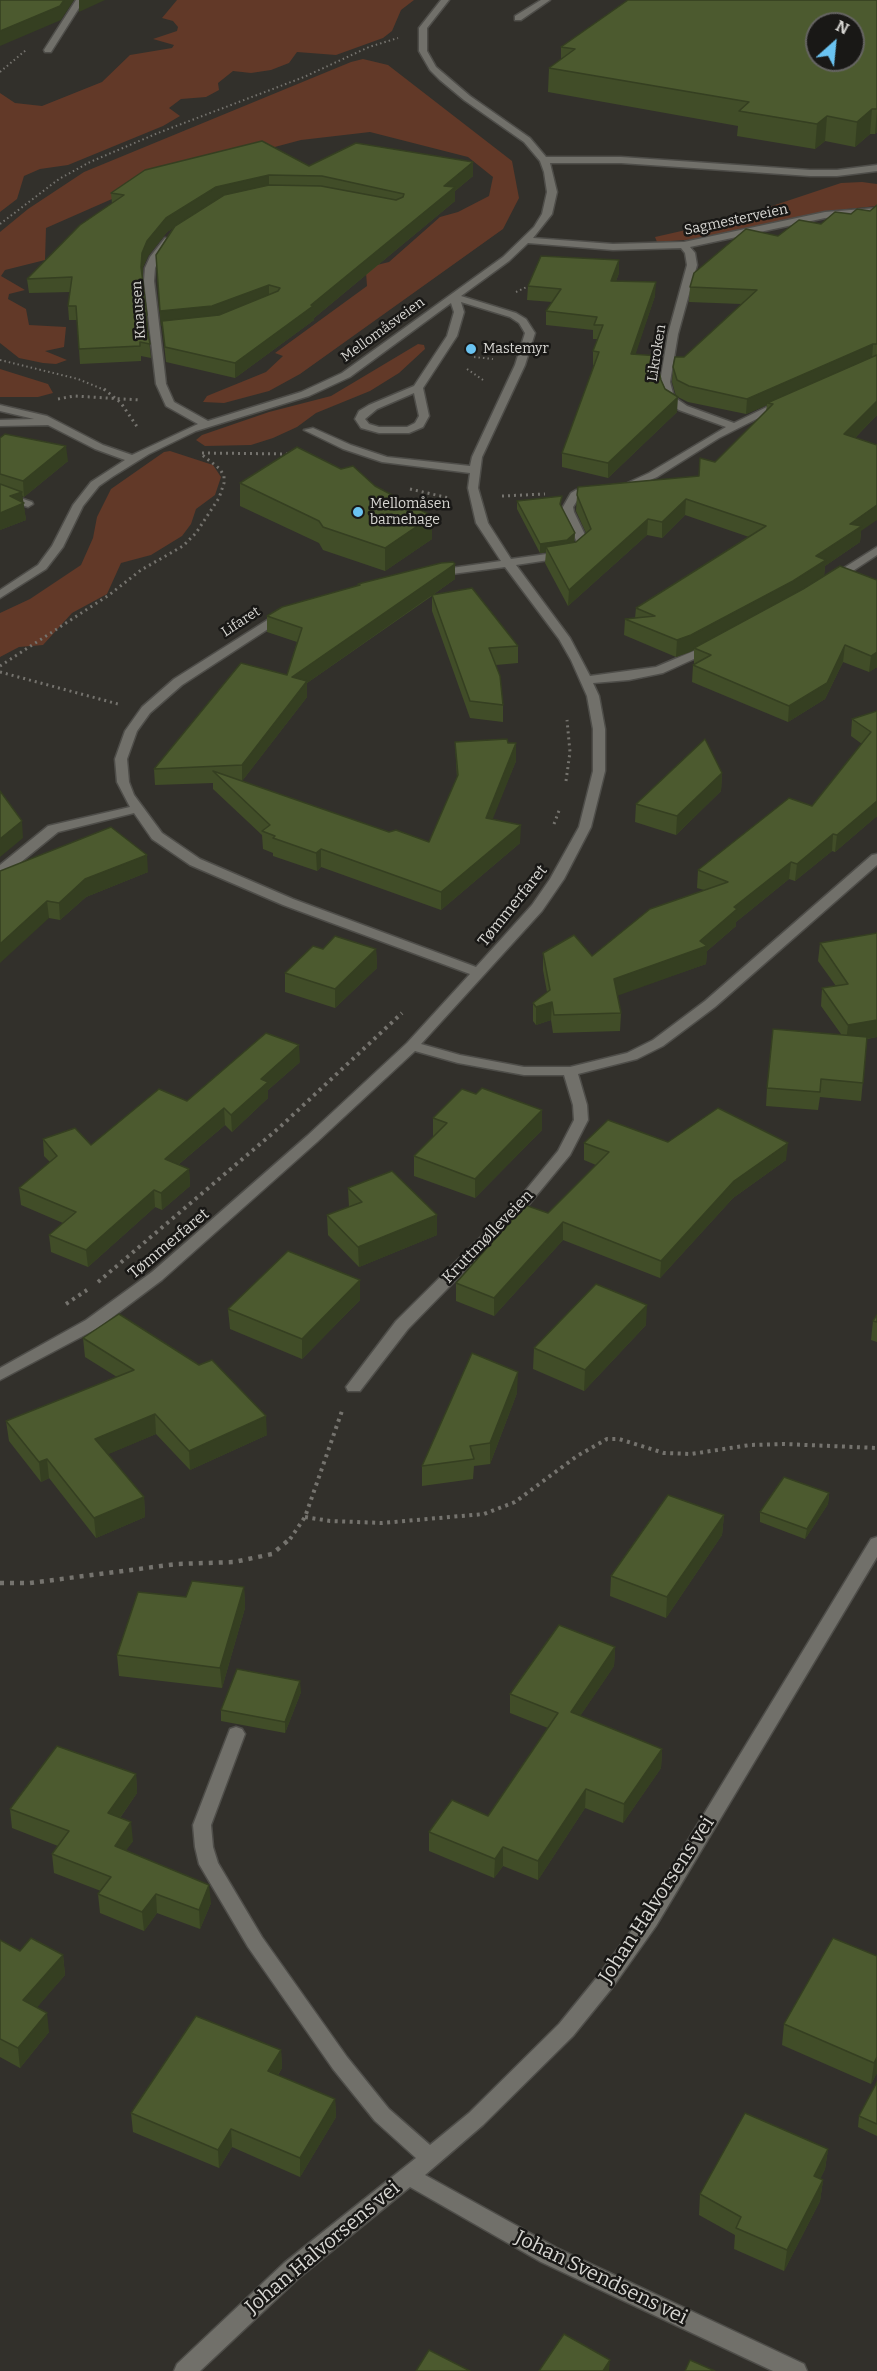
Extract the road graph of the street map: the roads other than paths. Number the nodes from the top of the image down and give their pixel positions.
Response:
1 (80, 0) edge
2 (445, 0) edge
3 (546, 0) edge
4 (518, 18) dead end
5 (48, 50) dead end
6 (544, 160) junction
7 (877, 168) edge
8 (877, 211) edge
9 (177, 231) edge
10 (528, 240) junction
11 (684, 245) junction
12 (454, 297) junction
13 (418, 388) junction
14 (798, 397) edge
15 (0, 408) edge
16 (54, 422) junction
17 (0, 423) edge
18 (206, 424) junction
19 (734, 426) junction
20 (309, 430) dead end
21 (90, 443) junction
22 (69, 447) dead end
23 (133, 459) junction
24 (474, 471) junction
25 (0, 494) edge
26 (28, 504) dead end
27 (877, 550) edge
28 (508, 563) junction
29 (420, 576) edge
30 (825, 585) edge
31 (0, 595) edge
32 (298, 607) edge
33 (725, 642) edge
34 (587, 680) junction
35 (136, 808) junction
36 (877, 858) edge
37 (0, 872) edge
38 (478, 973) junction
39 (412, 1046) junction
40 (570, 1071) junction
41 (0, 1375) edge
42 (354, 1387) road end
43 (877, 1543) edge
44 (236, 1734) dead end
45 (429, 2157) junction
46 (409, 2176) junction
47 (185, 2371) edge
48 (796, 2371) edge

1 - 5 street
2 - 6 street, Mellomåsveien
3 - 4 street
6 - 7 street
6 - 10 street, Mellomåsveien
8 - 11 street, Sagmesterveien
9 - 18 street, Knausen
10 - 11 street, Sagmesterveien
10 - 12 street, Mellomåsveien
11 - 19 street, Likroken
12 - 13 street
12 - 18 street, Mellomåsveien
12 - 24 street, Tømmerfaret
13 - 13 street
14 - 19 street
15 - 16 street
16 - 17 street
16 - 21 street
18 - 23 street, Mellomåsveien
19 - 28 street
20 - 24 street
21 - 22 street
21 - 23 street
23 - 31 street, Mellomåsveien
24 - 28 street, Tømmerfaret
25 - 26 street
27 - 30 street
28 - 29 street
28 - 34 street, Tømmerfaret
32 - 35 street, Lifaret
33 - 34 street
34 - 38 street, Tømmerfaret
35 - 37 street
35 - 38 street, Lifaret
36 - 40 street
38 - 39 street, Tømmerfaret
39 - 40 street
39 - 41 street, Tømmerfaret
40 - 42 street, Kruttmølleveien
43 - 45 street, Johan Halvorsens vei
44 - 45 street
45 - 46 street, Johan Halvorsens vei
46 - 47 street, Johan Halvorsens vei
46 - 48 street, Johan Svendsens vei

